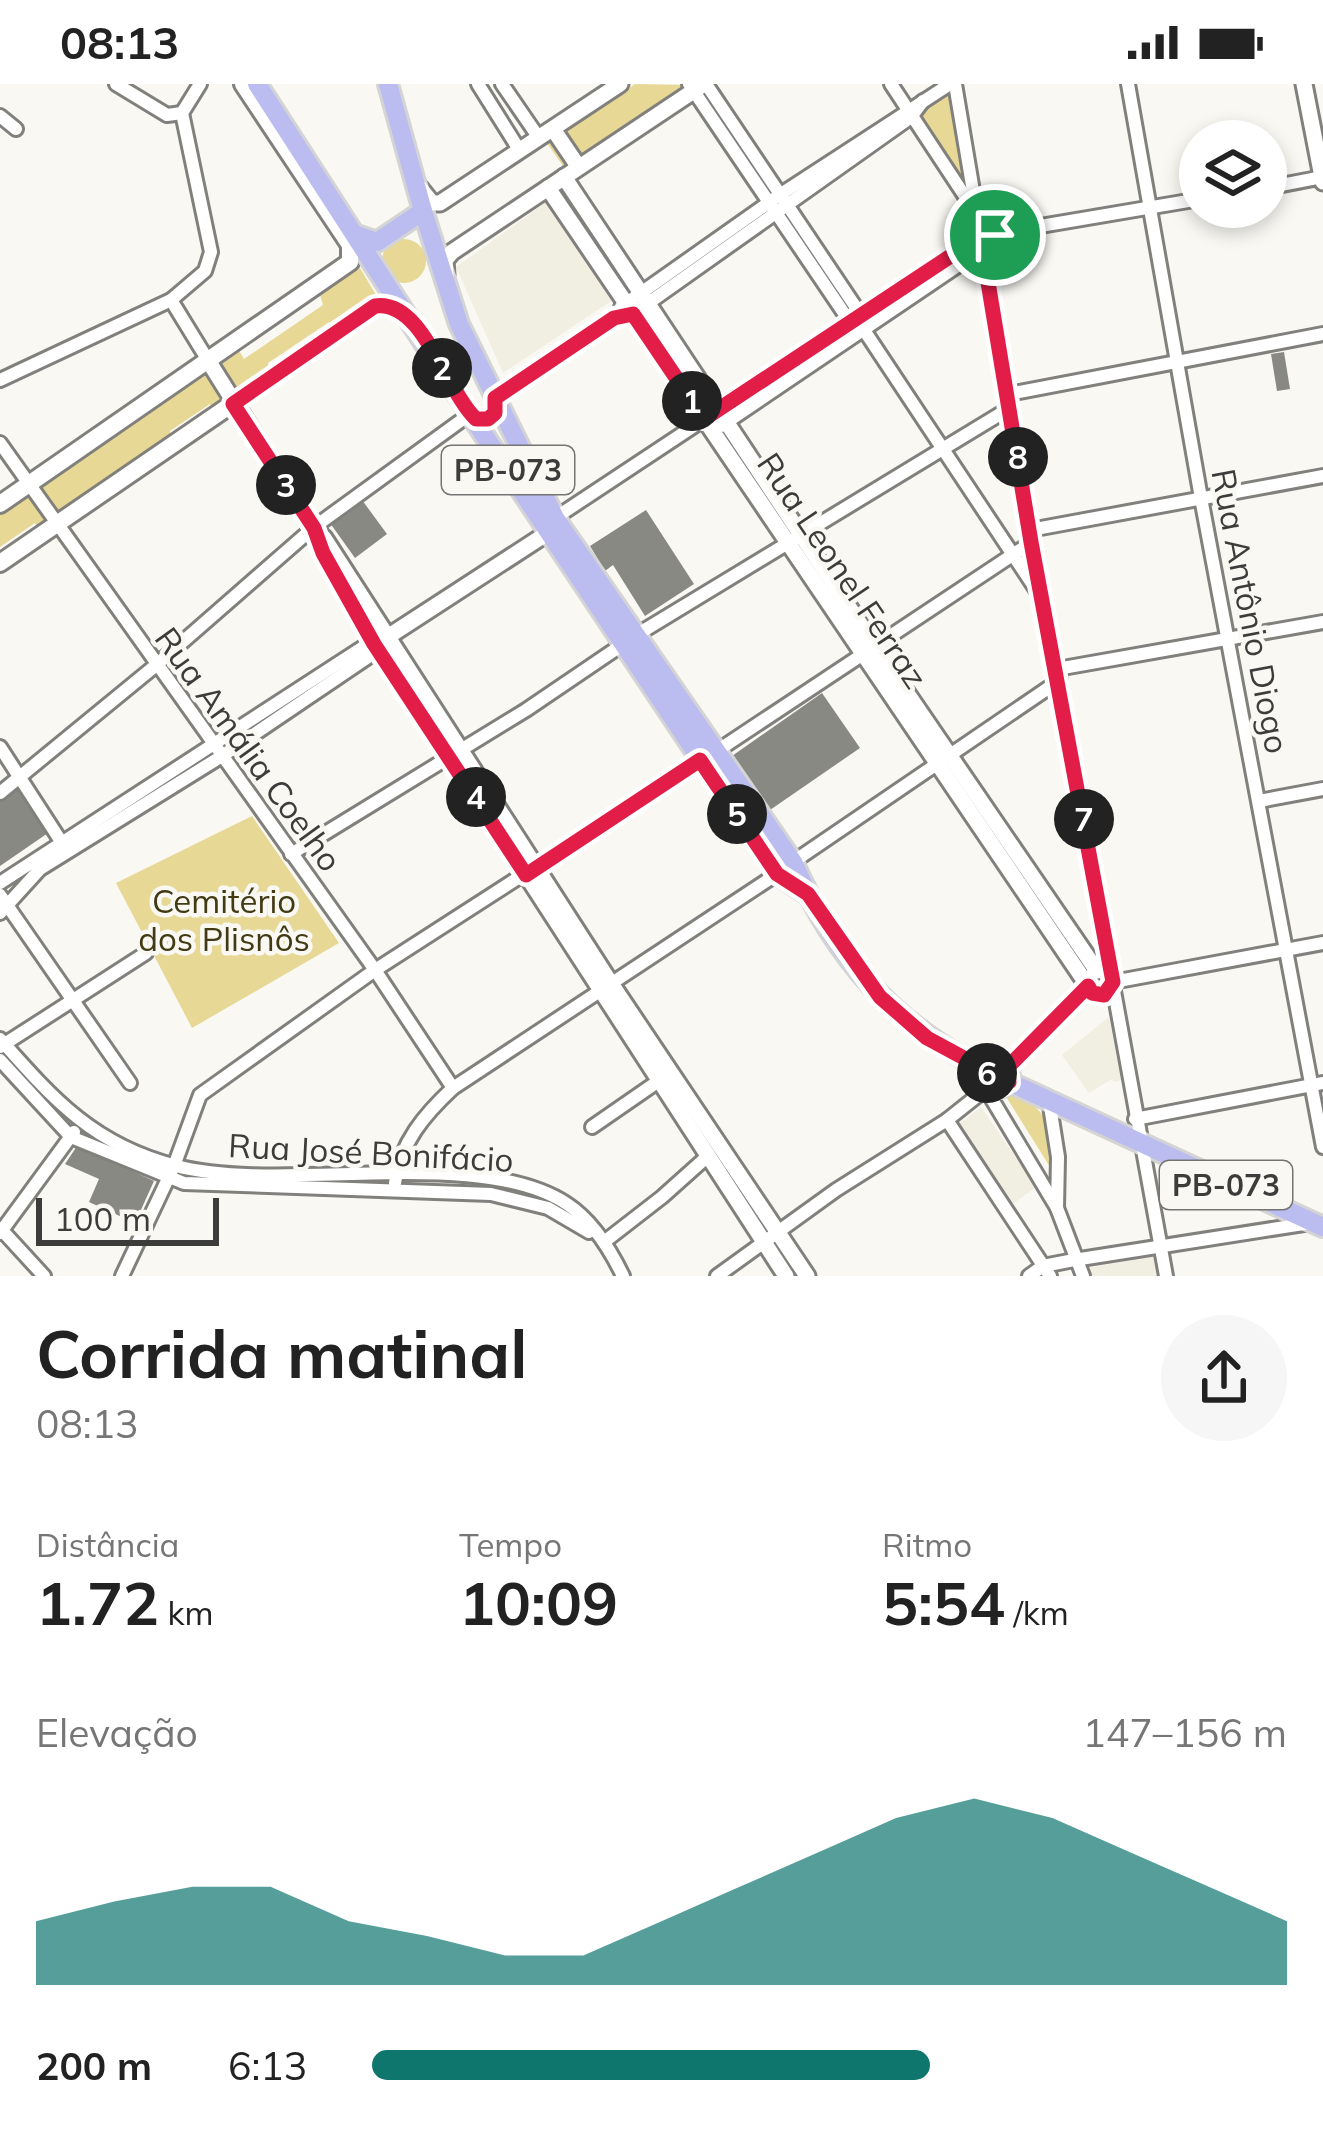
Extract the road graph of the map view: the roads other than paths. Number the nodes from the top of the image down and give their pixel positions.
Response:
1 (116, 84) edge
2 (200, 84) edge
3 (243, 84) edge
4 (257, 84) edge
5 (388, 84) edge
6 (478, 84) edge
7 (502, 84) edge
8 (620, 84) edge
9 (891, 84) edge
10 (953, 84) edge
11 (1128, 84) edge
12 (1304, 84) edge
13 (698, 86) edge
14 (182, 113) junction
15 (909, 113) junction
16 (0, 116) edge
17 (16, 129) dead end
18 (546, 134) junction
19 (520, 151) junction
20 (571, 172) junction
21 (1323, 179) edge
22 (416, 184) junction
23 (1287, 185) edge
24 (548, 188) junction
25 (778, 202) junction
26 (1179, 202) edge
27 (1151, 207) junction
28 (423, 211) junction
29 (980, 219) junction
30 (357, 235) junction
31 (988, 235) junction
32 (983, 252) junction
33 (450, 296) junction
34 (171, 300) junction
35 (635, 303) junction
36 (411, 318) junction
37 (860, 325) junction
38 (1323, 334) edge
39 (1178, 360) junction
40 (208, 362) junction
41 (0, 380) edge
42 (495, 398) junction
43 (1010, 401) junction
44 (233, 404) junction
45 (470, 414) junction
46 (714, 421) junction
47 (0, 443) edge
48 (941, 448) junction
49 (1323, 476) edge
50 (28, 485) junction
51 (1201, 498) junction
52 (0, 505) edge
53 (58, 524) junction
54 (552, 525) junction
55 (314, 528) junction
56 (1031, 536) junction
57 (795, 539) junction
58 (1014, 553) junction
59 (0, 563) edge
60 (1044, 601) junction
61 (1323, 622) edge
62 (631, 639) junction
63 (1228, 641) junction
64 (381, 642) junction
65 (868, 649) junction
66 (155, 666) junction
67 (1058, 675) junction
68 (0, 747) edge
69 (218, 751) junction
70 (456, 751) junction
71 (709, 755) junction
72 (943, 759) junction
73 (21, 777) junction
74 (1323, 789) edge
75 (0, 793) edge
76 (1259, 801) junction
77 (64, 847) junction
78 (291, 854) junction
79 (785, 868) junction
80 (532, 871) junction
81 (0, 883) edge
82 (3, 905) edge
83 (1323, 943) edge
84 (1285, 950) junction
85 (146, 953) dead end
86 (375, 970) junction
87 (1113, 982) junction
88 (1095, 984) junction
89 (605, 986) junction
90 (73, 1000) junction
91 (1116, 1006) junction
92 (2, 1043) edge
93 (0, 1060) edge
94 (25, 1065) junction
95 (12, 1075) junction
96 (996, 1079) junction
97 (660, 1081) junction
98 (130, 1083) dead end
99 (1317, 1084) edge
100 (0, 1085) edge
101 (453, 1088) junction
102 (1049, 1100) junction
103 (1135, 1119) junction
104 (946, 1120) junction
105 (80, 1124) junction
106 (592, 1127) dead end
107 (71, 1137) junction
108 (1140, 1145) junction
109 (1323, 1147) edge
110 (709, 1155) junction
111 (171, 1172) junction
112 (395, 1183) junction
113 (1057, 1208) junction
114 (1320, 1223) edge
115 (1, 1230) edge
116 (771, 1237) junction
117 (607, 1248) junction
118 (1161, 1248) junction
119 (1074, 1260) junction
120 (1047, 1271) edge
121 (44, 1276) edge
122 (122, 1276) edge
123 (623, 1276) edge
124 (717, 1276) edge
125 (786, 1276) edge
126 (807, 1276) edge
127 (1029, 1276) edge
128 (1083, 1276) edge
129 (1166, 1276) edge

1 - 14 street
2 - 14 street
3 - 40 main road
4 - 30 main road
5 - 22 main road, PB-073
6 - 19 street
7 - 18 street
8 - 18 street
9 - 15 street
10 - 15 street
10 - 29 street
11 - 27 street, Rua Antônio Diogo
12 - 21 street
13 - 20 street
13 - 25 street
14 - 34 street
15 - 25 street
15 - 29 street
16 - 17 street
18 - 19 street
18 - 20 street, Rua Leonel Ferraz
19 - 22 street
20 - 24 street
20 - 35 street, Rua Leonel Ferraz
21 - 23 street
22 - 28 main road, PB-073
24 - 33 street
24 - 35 street, Rua Leonel Ferraz
25 - 35 street
25 - 37 street
26 - 27 street
27 - 31 street
27 - 39 street, Rua Antônio Diogo
28 - 30 main road
28 - 33 main road, PB-073
29 - 31 street
30 - 36 main road, PB-073
31 - 32 street
31 - 37 street
32 - 37 street
32 - 43 street
33 - 42 main road, PB-073
34 - 40 street
34 - 41 street
35 - 42 street
35 - 46 street, Rua Leonel Ferraz
36 - 44 main road
36 - 45 main road, PB-073
37 - 46 street
37 - 48 street
38 - 39 street
39 - 43 street
39 - 51 street, Rua Antônio Diogo
40 - 44 street
40 - 50 main road
42 - 45 main road
42 - 54 main road, PB-073
43 - 48 street
43 - 56 street
44 - 53 main road
44 - 55 street
45 - 54 main road, PB-073
45 - 55 street
46 - 54 street
46 - 57 street, Rua Leonel Ferraz
47 - 50 street, Rua Amália Coelho
48 - 57 street
48 - 58 street
49 - 51 street
50 - 52 main road
50 - 53 street, Rua Amália Coelho
51 - 56 street
51 - 63 street, Rua Antônio Diogo
53 - 59 main road
53 - 66 street, Rua Amália Coelho
54 - 62 main road, PB-073
54 - 64 street
55 - 64 street
55 - 66 street
56 - 58 street
56 - 60 street
57 - 62 street
57 - 65 street, Rua Leonel Ferraz
58 - 60 street
58 - 65 street
60 - 67 street
61 - 63 street
62 - 70 street
62 - 71 main road, PB-073
63 - 67 street
63 - 76 street, Rua Antônio Diogo
64 - 69 street
64 - 70 street
65 - 71 street
65 - 72 street, Rua Leonel Ferraz
66 - 69 street, Rua Amália Coelho
66 - 73 street
67 - 72 street
67 - 87 street
68 - 73 street
69 - 77 street
69 - 78 street, Rua Amália Coelho
70 - 78 street
70 - 80 street
71 - 79 main road, PB-073
71 - 80 street
72 - 79 street
72 - 88 street, Rua Leonel Ferraz
73 - 75 street
73 - 77 street
74 - 76 street
76 - 84 street, Rua Antônio Diogo
77 - 81 street
77 - 82 street
78 - 86 street, Rua Amália Coelho
79 - 89 street
79 - 96 main road, PB-073
80 - 86 street
80 - 89 street
82 - 90 street
83 - 84 street
84 - 87 street
84 - 99 street, Rua Antônio Diogo
85 - 90 street
86 - 101 street, Rua Amália Coelho
86 - 111 street
87 - 88 street
87 - 91 street
88 - 91 street
88 - 96 street
89 - 97 street
89 - 101 street
89 - 116 street
90 - 92 street
90 - 98 street
91 - 103 street
92 - 94 street
93 - 95 street
94 - 95 street
94 - 105 street
95 - 100 street
95 - 107 street
96 - 102 main road, PB-073
96 - 104 street
96 - 113 street
97 - 106 street
97 - 110 street
99 - 103 street
99 - 109 street, Rua Antônio Diogo
101 - 112 street
102 - 108 main road, PB-073
102 - 113 street
103 - 108 street
104 - 116 street
104 - 120 street
105 - 107 street
105 - 111 street
107 - 111 street
107 - 115 street
108 - 114 main road, PB-073
108 - 118 street
110 - 116 street
110 - 117 street
111 - 112 street, Rua José Bonifácio
111 - 122 street
112 - 117 street, Rua José Bonifácio
113 - 119 street
114 - 118 street
115 - 121 street
116 - 124 street
116 - 125 street
116 - 126 street
117 - 123 street, Rua José Bonifácio
118 - 119 street
118 - 129 street
119 - 120 street
119 - 128 street
120 - 127 street

